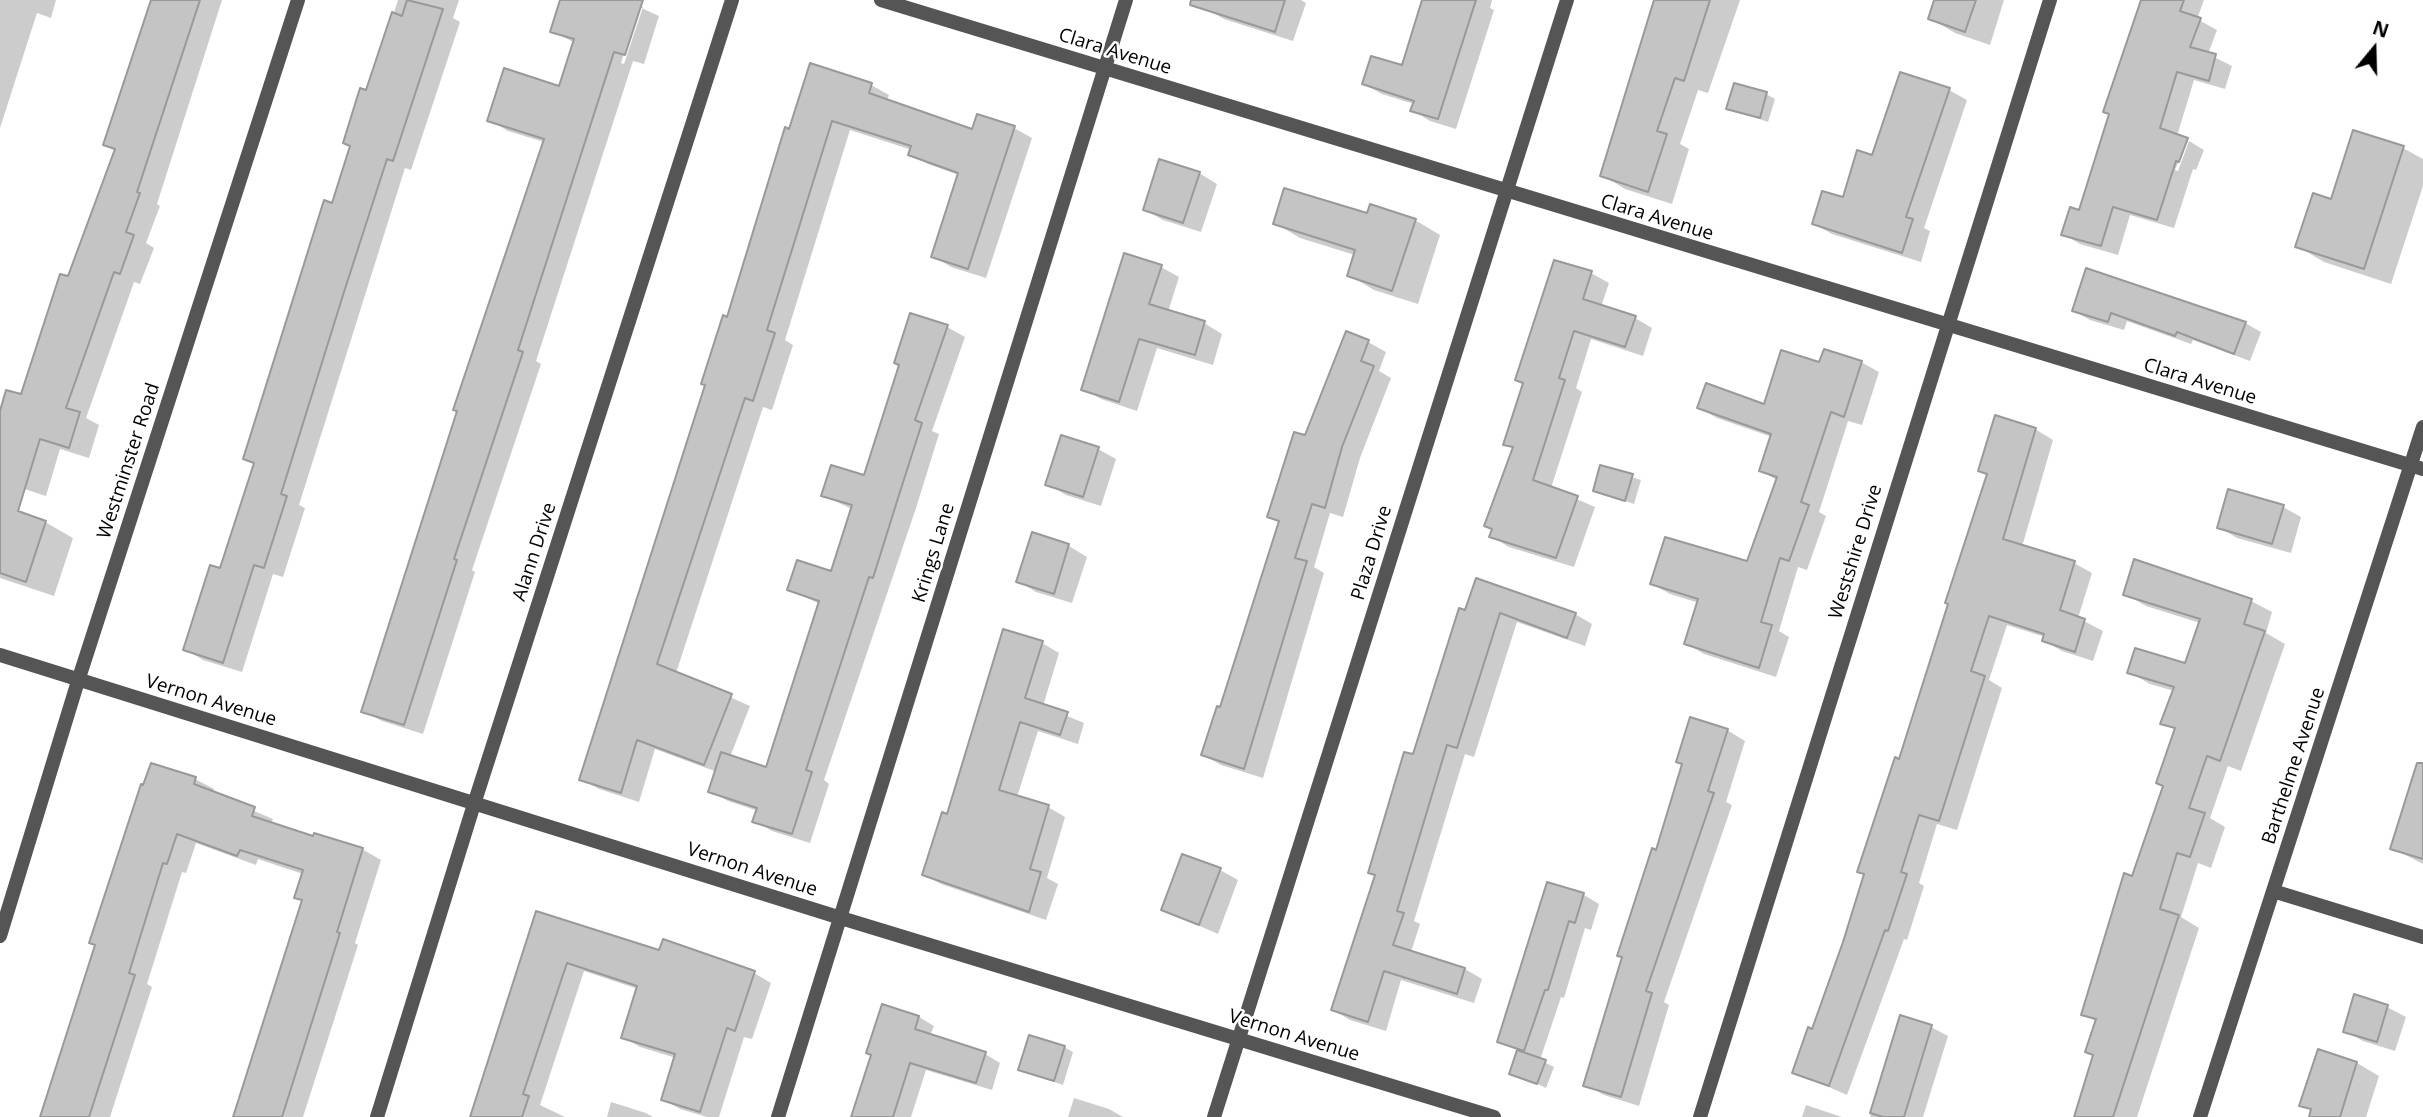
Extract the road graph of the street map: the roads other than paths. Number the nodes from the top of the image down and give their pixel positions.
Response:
1 (298, 0) edge
2 (732, 0) edge
3 (881, 0) edge
4 (1126, 0) edge
5 (1567, 0) edge
6 (2050, 0) edge
7 (1104, 68) junction
8 (1505, 192) junction
9 (1946, 326) junction
10 (2423, 427) edge
11 (2417, 467) edge
12 (0, 655) edge
13 (78, 681) junction
14 (475, 801) junction
15 (2273, 891) junction
16 (841, 918) junction
17 (0, 936) edge
18 (2423, 937) edge
19 (1239, 1039) junction
20 (377, 1117) edge
21 (778, 1117) edge
22 (1214, 1117) edge
23 (1494, 1117) edge
24 (1700, 1117) edge
25 (2200, 1117) edge

1 - 13 street, Westminster Road
2 - 14 street, Alann Drive
3 - 7 street, Clara Avenue
4 - 7 street, Krings Lane
5 - 8 street, Plaza Drive
6 - 9 street, Westshire Drive
7 - 8 street, Clara Avenue
7 - 16 street, Krings Lane
8 - 9 street, Clara Avenue
8 - 19 street, Plaza Drive
9 - 11 street, Clara Avenue
9 - 24 street, Westshire Drive
10 - 11 street, Barthelme Avenue
11 - 15 street, Barthelme Avenue
12 - 13 street, Vernon Avenue
13 - 14 street, Vernon Avenue
13 - 17 street, Westminster Road
14 - 16 street, Vernon Avenue
14 - 20 street, Alann Drive
15 - 18 street
15 - 25 street, Barthelme Avenue
16 - 19 street, Vernon Avenue
16 - 21 street, Krings Lane
19 - 22 street, Plaza Drive
19 - 23 street, Vernon Avenue

